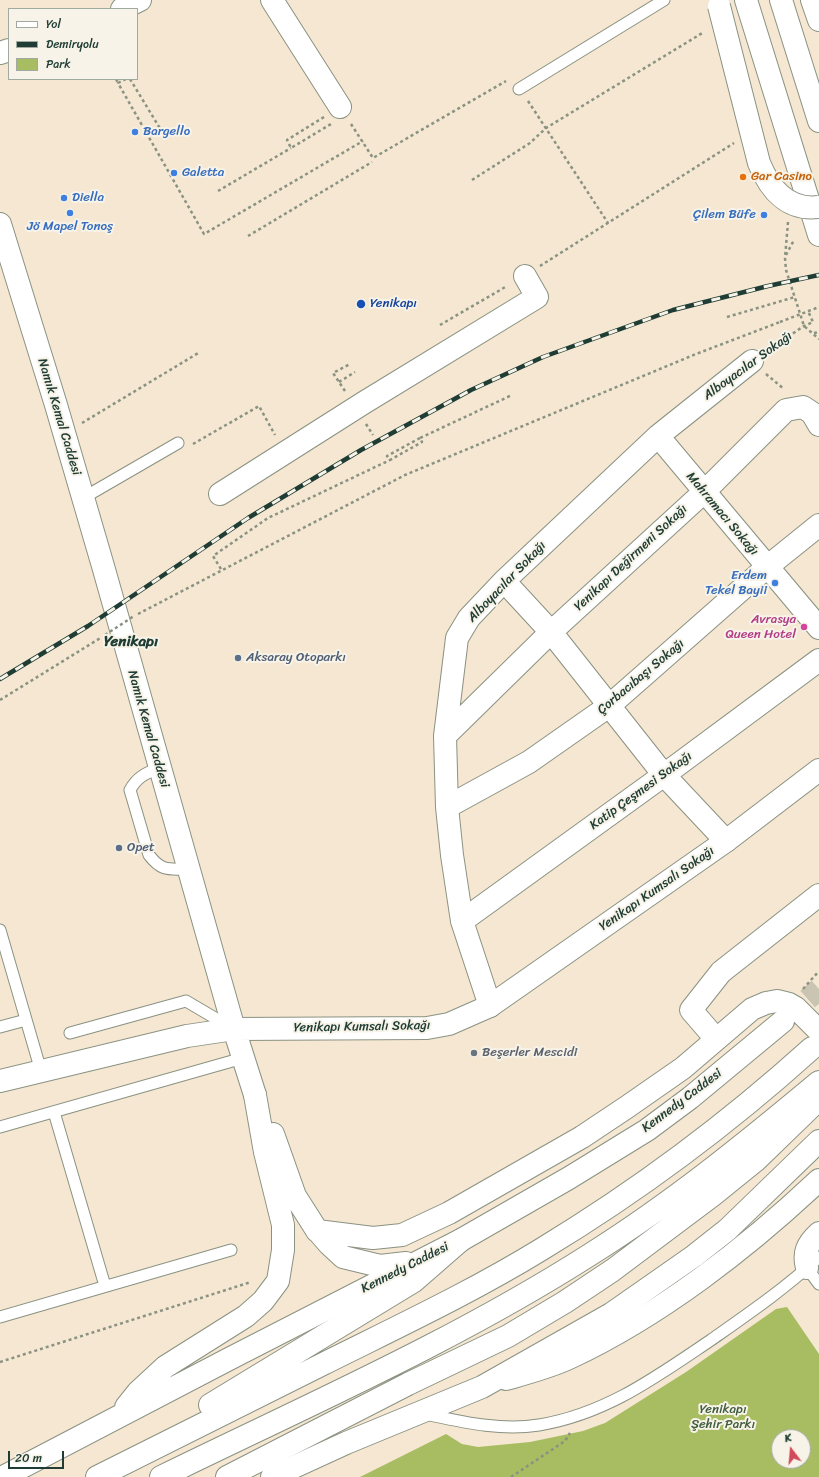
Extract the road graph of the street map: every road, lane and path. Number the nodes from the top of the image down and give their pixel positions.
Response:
1 (140, 0) edge
2 (272, 0) edge
3 (664, 0) edge
4 (746, 0) edge
5 (781, 0) edge
6 (718, 3) edge
7 (124, 8) edge
8 (706, 31) dead end
9 (116, 80) edge
10 (124, 80) edge
11 (131, 80) edge
12 (118, 83) junction
13 (520, 89) junction
14 (339, 114) junction
15 (819, 121) edge
16 (546, 128) junction
17 (167, 140) dead end
18 (363, 141) junction
19 (738, 141) dead end
20 (291, 148) junction
21 (372, 162) dead end
22 (472, 180) dead end
23 (218, 191) dead end
24 (819, 207) edge
25 (789, 217) dead end
26 (608, 223) junction
27 (0, 224) edge
28 (819, 235) edge
29 (248, 236) dead end
30 (794, 240) dead end
31 (785, 258) junction
32 (525, 276) junction
33 (795, 297) junction
34 (819, 308) edge
35 (808, 311) junction
36 (728, 317) dead end
37 (440, 325) dead end
38 (804, 326) junction
39 (819, 332) edge
40 (813, 333) junction
41 (819, 339) edge
42 (200, 352) dead end
43 (752, 361) junction
44 (350, 364) dead end
45 (355, 372) dead end
46 (339, 382) junction
47 (512, 395) dead end
48 (804, 407) junction
49 (361, 415) junction
50 (819, 425) edge
51 (64, 433) junction
52 (374, 435) dead end
53 (658, 436) junction
54 (178, 443) dead end
55 (193, 444) dead end
56 (286, 453) junction
57 (704, 492) junction
58 (220, 494) dead end
59 (83, 498) junction
60 (819, 525) edge
61 (767, 567) junction
62 (221, 569) junction
63 (504, 581) junction
64 (819, 628) edge
65 (551, 632) junction
66 (819, 660) edge
67 (0, 700) edge
68 (609, 706) junction
69 (445, 736) junction
70 (159, 768) junction
71 (819, 770) edge
72 (664, 776) junction
73 (447, 807) junction
74 (726, 841) junction
75 (188, 869) junction
76 (819, 896) edge
77 (462, 921) junction
78 (0, 930) edge
79 (490, 1006) junction
80 (26, 1020) junction
81 (783, 1021) tunnel mouth
82 (0, 1027) edge
83 (234, 1029) junction
84 (70, 1033) dead end
85 (716, 1039) junction
86 (815, 1040) edge
87 (243, 1058) junction
88 (41, 1071) junction
89 (0, 1081) edge
90 (819, 1082) edge
91 (255, 1095) junction
92 (819, 1099) edge
93 (54, 1112) junction
94 (0, 1127) edge
95 (819, 1141) edge
96 (819, 1180) edge
97 (317, 1231) junction
98 (819, 1233) edge
99 (461, 1240) junction
100 (231, 1250) dead end
101 (420, 1261) junction
102 (815, 1270) edge
103 (280, 1272) junction
104 (105, 1286) junction
105 (0, 1317) edge
106 (0, 1362) edge
107 (482, 1387) junction
108 (421, 1413) junction
109 (581, 1416) junction
110 (118, 1417) junction
111 (129, 1461) junction
112 (3, 1477) edge
113 (97, 1477) edge
114 (161, 1477) edge
115 (227, 1477) edge
116 (272, 1477) edge
117 (511, 1477) edge

1 - 7 main road
2 - 14 main road
3 - 13 lane
4 - 28 main road
5 - 15 main road
6 - 24 main road, bridge
8 - 16 path
9 - 12 path
10 - 12 path
11 - 17 path
12 - 18 path
13 - 16 path
13 - 18 path
14 - 18 path
14 - 20 path
14 - 20 path
16 - 22 path
16 - 26 path
19 - 26 path
20 - 23 path
21 - 29 path
25 - 31 path
26 - 32 path
27 - 51 main road, Namık Kemal Caddesi
30 - 31 path
31 - 33 path
32 - 37 path
32 - 49 main road
33 - 36 path
33 - 38 path
34 - 35 path, bridge
35 - 38 path, Alboyacılar Sokağı
35 - 62 path, bridge
38 - 40 path
38 - 43 path, Alboyacılar Sokağı
39 - 40 path
40 - 41 path
42 - 51 path
43 - 48 path
43 - 53 main road, Alboyacılar Sokağı
44 - 46 path
45 - 46 path
46 - 49 path
47 - 62 path
48 - 50 main road
48 - 57 main road, Yenikapı Değirmeni Sokağı
49 - 52 path
49 - 56 main road
51 - 59 main road, Namık Kemal Caddesi
53 - 57 main road, Mahramacı Sokağı
53 - 63 main road, Alboyacılar Sokağı
54 - 59 lane
55 - 56 path
56 - 58 main road
57 - 61 main road, Mahramacı Sokağı
57 - 65 main road, Yenikapı Değirmeni Sokağı
59 - 70 main road, Namık Kemal Caddesi
60 - 61 main road, Çorbacıbaşı Sokağı
61 - 64 main road, Mahramacı Sokağı
61 - 68 main road, Çorbacıbaşı Sokağı
62 - 67 path, bridge
63 - 65 main road
63 - 69 main road, Alboyacılar Sokağı
65 - 68 main road
65 - 69 main road, Yenikapı Değirmeni Sokağı
66 - 72 main road, Katip Çeşmesi Sokağı
68 - 72 main road
68 - 73 main road, Çorbacıbaşı Sokağı
69 - 73 main road, Alboyacılar Sokağı
70 - 75 main road, Namık Kemal Caddesi
70 - 75 lane
71 - 74 main road, Yenikapı Kumsalı Sokağı
72 - 74 main road
72 - 77 main road, Katip Çeşmesi Sokağı
73 - 77 main road, Alboyacılar Sokağı
74 - 79 main road, Yenikapı Kumsalı Sokağı
75 - 83 main road, Namık Kemal Caddesi
76 - 85 main road
77 - 79 main road, Alboyacılar Sokağı
78 - 80 lane
79 - 83 main road, Yenikapı Kumsalı Sokağı
80 - 82 lane
80 - 88 lane
81 - 99 main road, Kennedy Caddesi
83 - 84 lane
83 - 87 main road, Namık Kemal Caddesi
83 - 88 main road, Yenikapı Kumsalı Sokağı
85 - 86 main road
85 - 97 main road
86 - 111 main road
87 - 91 main road, Namık Kemal Caddesi
87 - 93 lane
88 - 89 main road, Yenikapı Kumsalı Sokağı
90 - 114 main road
91 - 97 main road
91 - 103 main road
92 - 115 main road
93 - 94 lane
93 - 104 lane
95 - 107 main road
96 - 107 main road
97 - 101 main road
98 - 102 main road
99 - 101 main road, Kennedy Caddesi
99 - 111 main road
100 - 104 lane
101 - 110 main road, Kennedy Caddesi
102 - 109 lane
103 - 106 path
103 - 110 main road
104 - 105 lane
107 - 108 main road
108 - 109 lane
108 - 116 main road
109 - 117 path
110 - 112 main road, Kennedy Caddesi
111 - 113 main road

